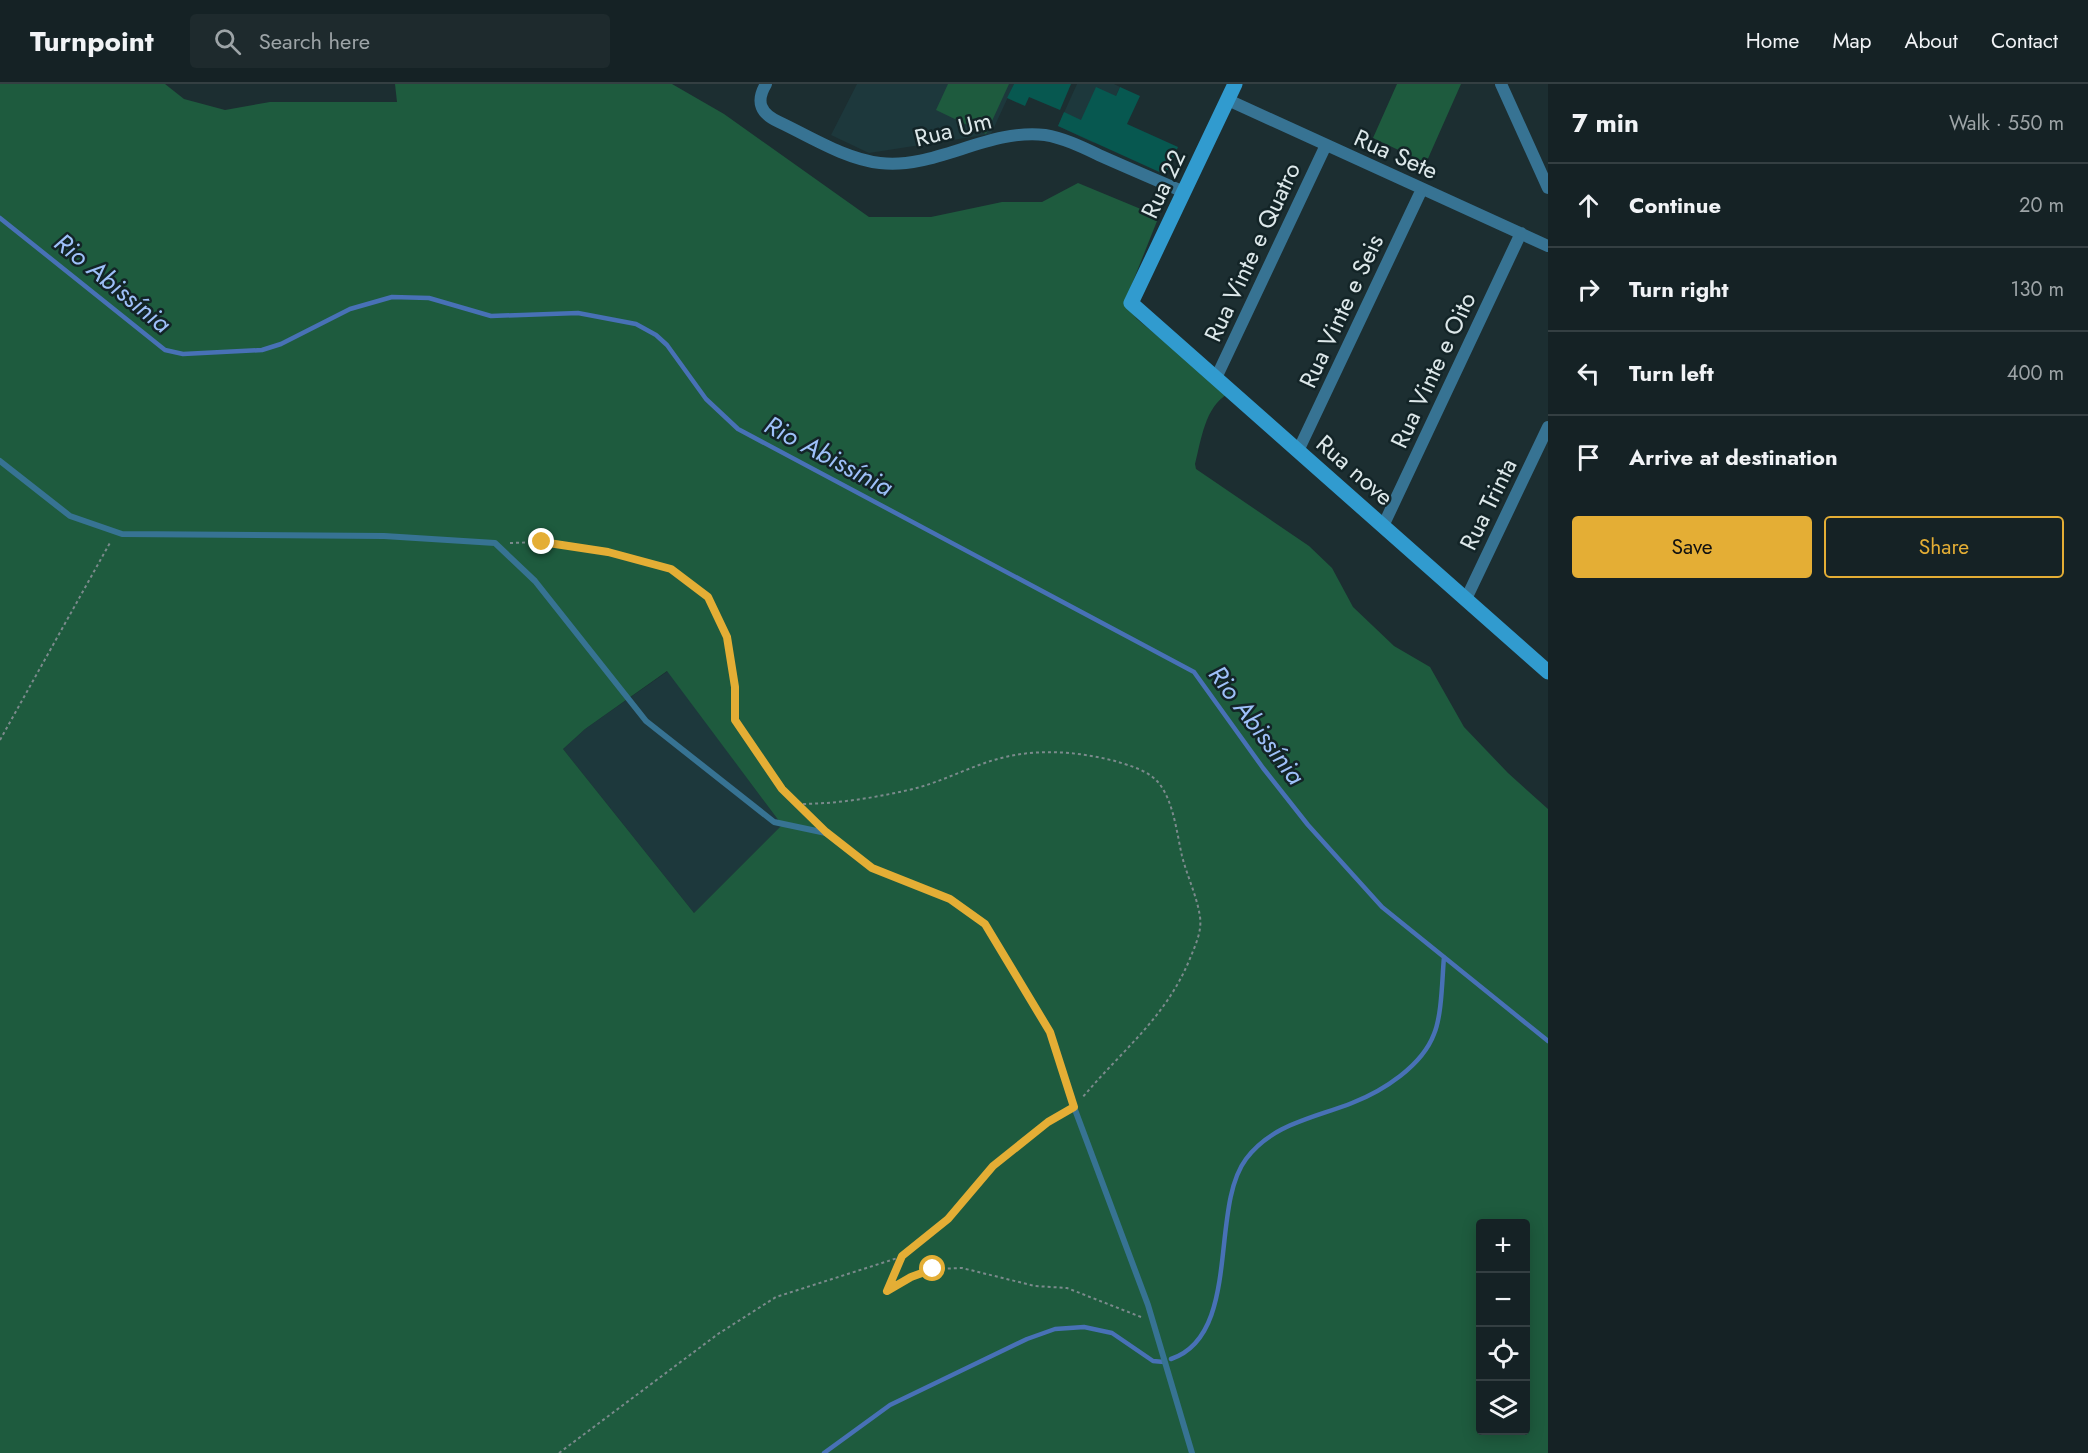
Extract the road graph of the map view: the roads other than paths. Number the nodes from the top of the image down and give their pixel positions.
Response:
1 (766, 84) edge
2 (1235, 84) edge
3 (1501, 84) edge
4 (1227, 100) junction
5 (1326, 145) junction
6 (1548, 188) edge
7 (1422, 189) junction
8 (1184, 192) junction
9 (1521, 233) junction
10 (1548, 246) edge
11 (1131, 303) joint
12 (1216, 378) junction
13 (1548, 427) edge
14 (1298, 451) junction
15 (0, 461) edge
16 (1384, 524) junction
17 (1466, 599) junction
18 (1548, 672) edge
19 (1192, 1453) edge

1 - 8 street, Rua Um
2 - 4 street, Rua 22
3 - 6 street
4 - 5 street, Rua Sete
4 - 8 street, Rua 22
5 - 7 street, Rua Sete
5 - 12 street, Rua Vinte e Quatro
7 - 9 street, Rua Sete
7 - 14 street, Rua Vinte e Seis
8 - 11 street, Rua 22
9 - 10 street, Rua Sete
9 - 16 street, Rua Vinte e Oito
11 - 12 street, Rua nove
12 - 14 street, Rua nove
13 - 17 street, Rua Trinta
14 - 16 street, Rua nove
15 - 19 lane
16 - 17 street, Rua nove
17 - 18 street, Rua nove

